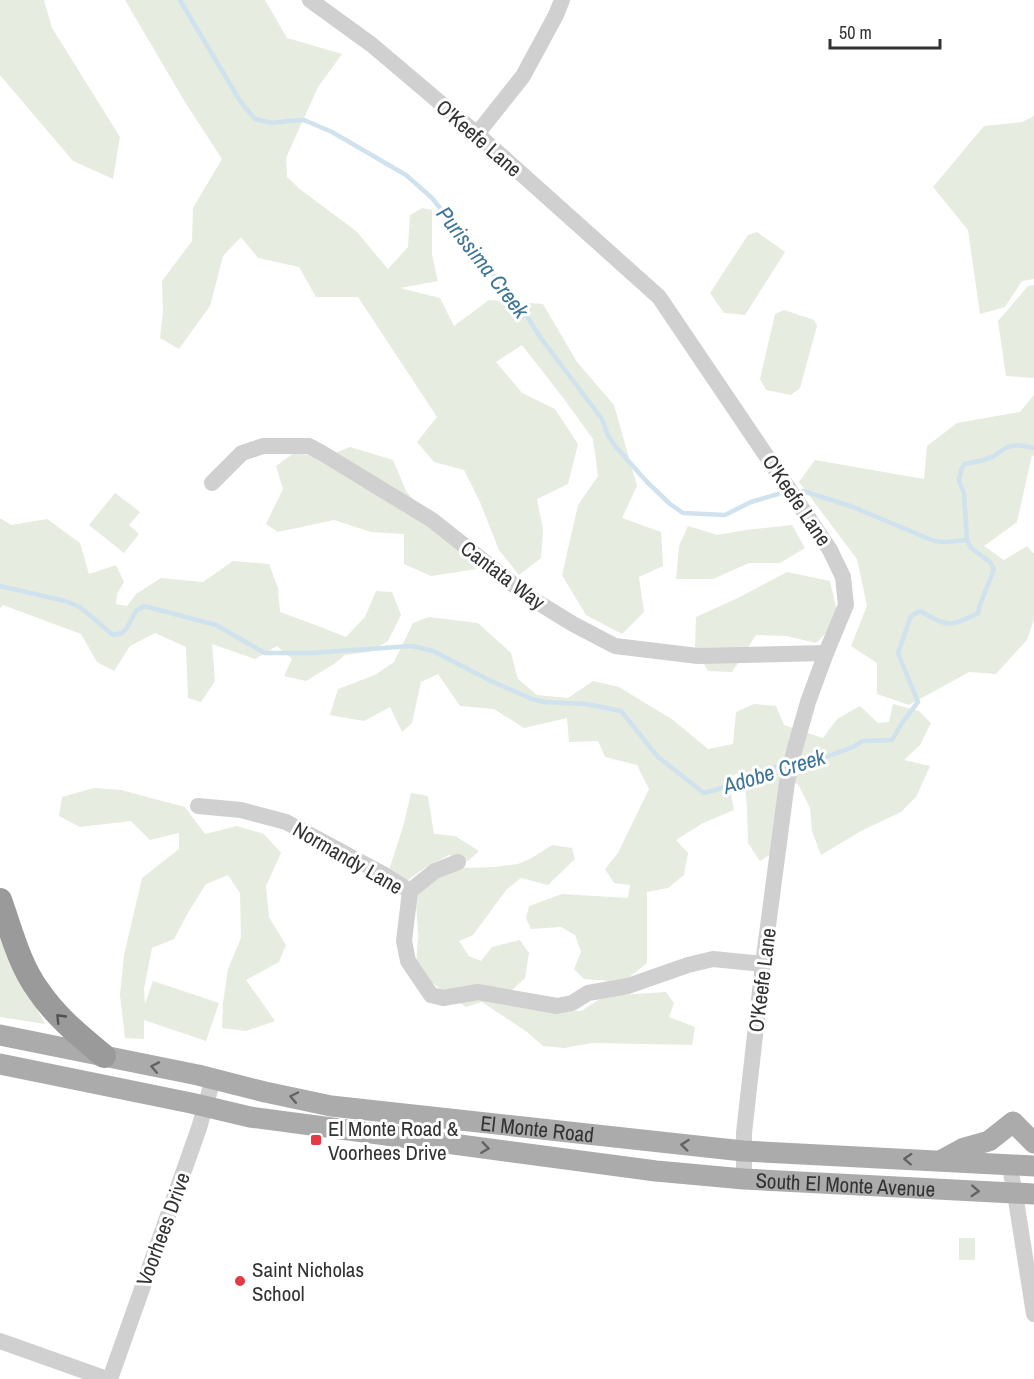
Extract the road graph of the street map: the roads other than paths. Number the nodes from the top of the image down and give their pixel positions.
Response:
1 (310, 0) edge
2 (562, 0) edge
3 (477, 134) junction
4 (212, 483) dead end
5 (826, 653) junction
6 (198, 806) dead end
7 (458, 862) dead end
8 (410, 891) junction
9 (0, 900) edge
10 (763, 964) junction
11 (0, 1035) edge
12 (104, 1056) junction
13 (0, 1064) edge
14 (213, 1079) junction
15 (206, 1108) junction
16 (1034, 1143) edge
17 (743, 1151) junction
18 (942, 1160) junction
19 (1009, 1163) junction
20 (1034, 1166) edge
21 (656, 1171) joint
22 (744, 1179) junction
23 (1024, 1194) edge
24 (1034, 1314) edge
25 (0, 1341) edge
26 (108, 1379) edge

1 - 3 street, O'Keefe Lane
2 - 3 street
3 - 5 street, O'Keefe Lane
4 - 5 street, Cantata Way
5 - 10 street, O'Keefe Lane
6 - 8 street, Normandy Lane
7 - 8 street
8 - 10 street, Normandy Lane
12 -> 9 highway
10 - 17 street, O'Keefe Lane
11 - 12 main road, El Monte Road
14 -> 12 main road, El Monte Road
13 - 15 main road, El Monte Road
14 - 15 street, Voorhees Drive
17 -> 14 main road, El Monte Road
15 -> 21 main road, El Monte Road
15 - 26 street, Voorhees Drive
16 - 18 main road
18 -> 17 main road, El Monte Road
17 - 22 street, O'Keefe Lane
18 - 19 main road, El Monte Road
19 - 20 main road
19 - 23 street
21 - 22 main road, South El Monte Avenue
22 -> 23 main road, South El Monte Avenue
23 - 24 street
25 - 26 street

